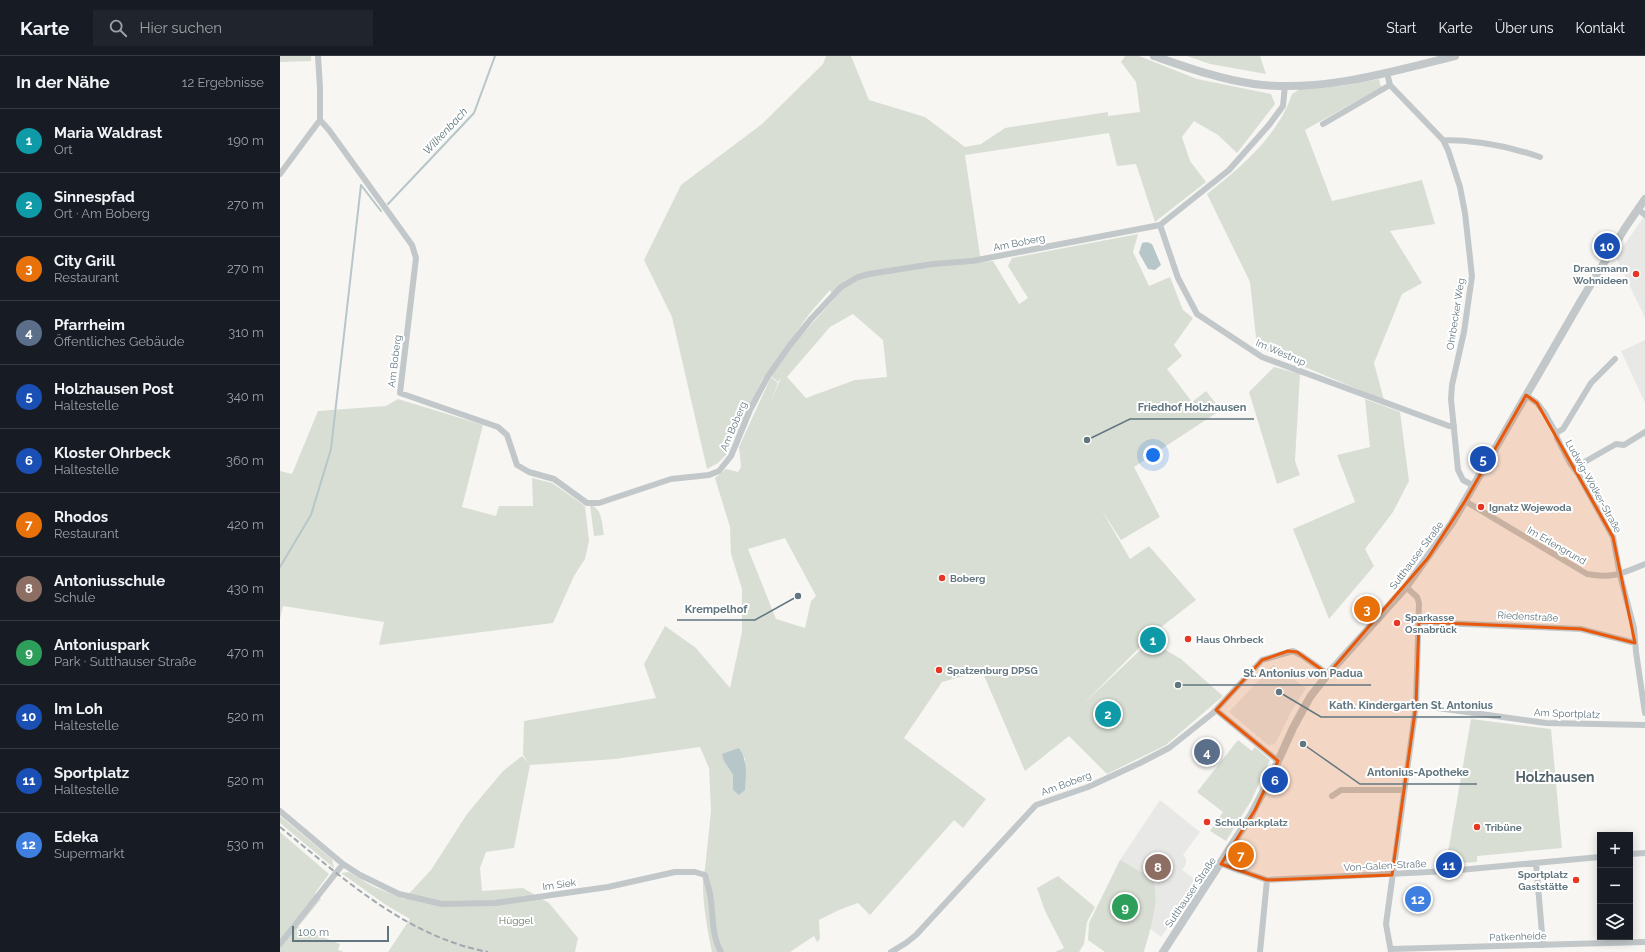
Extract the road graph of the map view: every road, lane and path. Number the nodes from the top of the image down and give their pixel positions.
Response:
1 (318, 56) edge
2 (1154, 56) edge
3 (1454, 56) edge
4 (1383, 73) junction
5 (1285, 85) junction
6 (1390, 85) junction
7 (320, 120) junction
8 (1323, 124) dead end
9 (1443, 140) junction
10 (1540, 157) dead end
11 (280, 174) edge
12 (1645, 199) edge
13 (1638, 209) junction
14 (1645, 215) edge
15 (1160, 225) junction
16 (1615, 359) dead end
17 (1526, 395) junction
18 (1454, 426) junction
19 (1645, 432) edge
20 (1556, 433) junction
21 (1574, 468) junction
22 (1474, 486) junction
23 (1465, 501) junction
24 (1645, 564) edge
25 (1620, 575) junction
26 (1406, 587) junction
27 (1418, 622) junction
28 (1635, 643) junction
29 (1328, 674) junction
30 (1416, 705) junction
31 (1216, 710) junction
32 (1645, 713) edge
33 (1645, 725) edge
34 (1278, 761) junction
35 (1404, 790) junction
36 (1332, 796) dead end
37 (280, 811) edge
38 (1645, 852) edge
39 (1633, 854) edge
40 (1597, 857) edge
41 (1536, 863) junction
42 (343, 864) junction
43 (1221, 864) junction
44 (1392, 874) junction
45 (1267, 880) junction
46 (1645, 942) edge
47 (280, 944) edge
48 (1543, 945) junction
49 (1391, 951) edge
50 (721, 952) edge
51 (891, 952) edge
52 (1163, 952) edge
53 (1260, 952) edge

1 - 7 street
2 - 5 street
3 - 4 street
4 - 5 street
4 - 6 street, Ohrbecker Weg
5 - 15 street, Am Boberg
6 - 8 street
6 - 9 street, Ohrbecker Weg
7 - 11 street
7 - 15 street, Am Boberg
9 - 10 street
9 - 18 street, Ohrbecker Weg
12 - 13 street, Sutthauser Straße
13 - 14 street
13 - 17 street, Sutthauser Straße
15 - 18 street, Im Westrup
16 - 20 street, Ludwig-Wolker-Straße
17 - 20 street, Ludwig-Wolker-Straße
17 - 22 street, Sutthauser Straße
18 - 22 street, Ohrbecker Weg
19 - 21 street
20 - 21 street, Ludwig-Wolker-Straße
21 - 25 street, Ludwig-Wolker-Straße
22 - 23 street, Sutthauser Straße
23 - 25 street, Im Erlengrund
23 - 26 street, Sutthauser Straße
24 - 25 street, Im Erlengrund
25 - 28 street, Ludwig-Wolker-Straße
26 - 27 street
26 - 29 street, Sutthauser Straße
27 - 28 street, Riedenstraße
27 - 30 street
28 - 32 street, Ludwig-Wolker-Straße
29 - 31 street, Am Boberg
29 - 34 street, Sutthauser Straße
30 - 33 street, Am Sportplatz
30 - 35 street
31 - 34 street
31 - 51 street, Am Boberg
34 - 43 street, Sutthauser Straße
35 - 36 street
35 - 44 street
37 - 42 street
38 - 39 street
40 - 41 street, Von-Galen-Straße
41 - 44 street, Von-Galen-Straße
41 - 48 street
42 - 47 street
42 - 50 street, Im Siek
43 - 45 street, Von-Galen-Straße
43 - 52 street, Sutthauser Straße
44 - 45 street, Von-Galen-Straße
44 - 49 street
45 - 53 street
46 - 48 street, Patkenheide
48 - 49 street, Patkenheide

